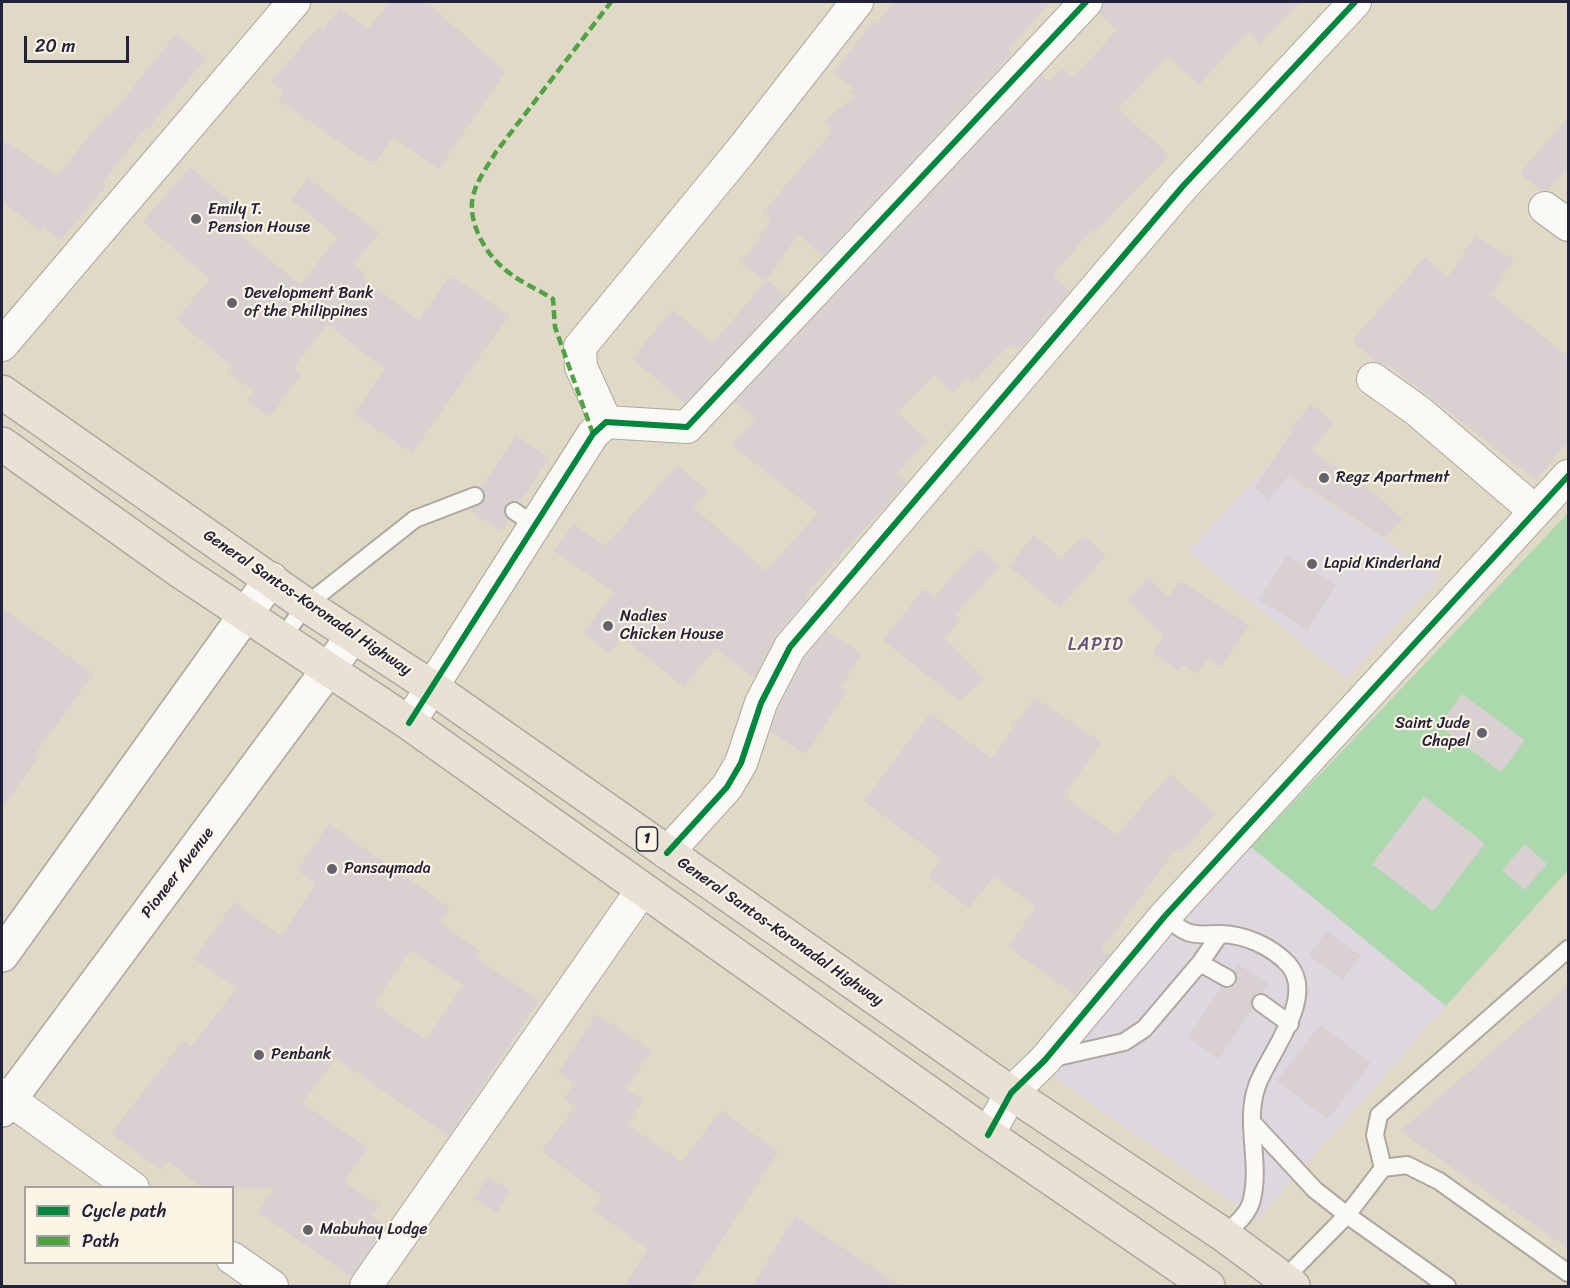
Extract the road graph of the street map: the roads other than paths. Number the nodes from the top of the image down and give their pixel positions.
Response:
1 (294, 2) edge
2 (857, 2) edge
3 (1086, 2) edge
4 (1355, 2) edge
5 (2, 345) edge
6 (1373, 379) dead end
7 (2, 392) edge
8 (606, 422) junction
9 (2, 444) edge
10 (1569, 476) edge
11 (475, 496) dead end
12 (1535, 512) junction
13 (271, 579) junction
14 (306, 604) junction
15 (247, 615) junction
16 (353, 636) junction
17 (282, 638) junction
18 (329, 670) junction
19 (432, 688) junction
20 (409, 723) junction
21 (667, 853) junction
22 (642, 890) junction
23 (1165, 916) junction
24 (1220, 934) junction
25 (1569, 949) edge
26 (2, 955) edge
27 (1200, 963) junction
28 (1227, 978) dead end
29 (1261, 1003) dead end
30 (1290, 1024) junction
31 (1045, 1060) junction
32 (1011, 1094) junction
33 (4, 1101) edge
34 (1252, 1122) junction
35 (988, 1135) junction
36 (1383, 1168) junction
37 (130, 1186) edge
38 (1347, 1215) junction
39 (1224, 1235) junction
40 (234, 1260) edge
41 (1569, 1273) edge
42 (1288, 1283) edge
43 (262, 1284) edge
44 (366, 1287) edge
45 (1208, 1287) edge
46 (1446, 1287) edge

1 - 5 street
2 - 8 street
3 - 8 street
4 - 21 street
6 - 12 street
7 - 13 highway, General Santos-Koronadal Highway / 1
8 - 19 street
9 - 15 highway
10 - 12 street
11 - 14 lane
12 - 23 street
13 - 14 highway, General Santos-Koronadal Highway / 1
13 - 15 street
14 - 16 highway, General Santos-Koronadal Highway / 1
14 - 17 lane
15 - 17 highway
15 - 26 street
16 - 18 street, Pioneer Avenue
16 - 19 highway, General Santos-Koronadal Highway / 1
17 - 18 highway
18 - 20 highway
18 - 33 street, Pioneer Avenue
19 - 20 street
19 - 21 highway, General Santos-Koronadal Highway / 1
20 - 22 highway
21 - 32 highway, General Santos-Koronadal Highway / 1
22 - 35 highway
22 - 44 street
23 - 24 lane
23 - 31 street
24 - 27 lane
24 - 30 lane
25 - 36 lane
27 - 28 lane
27 - 31 lane
29 - 30 lane
30 - 34 lane
31 - 32 street
32 - 35 street
32 - 39 highway, General Santos-Koronadal Highway / 1
33 - 37 street
34 - 38 lane
34 - 39 lane
35 - 45 highway
36 - 38 lane
36 - 41 lane
38 - 42 lane
38 - 46 lane
39 - 42 highway, General Santos-Koronadal Highway / 1
40 - 43 street

